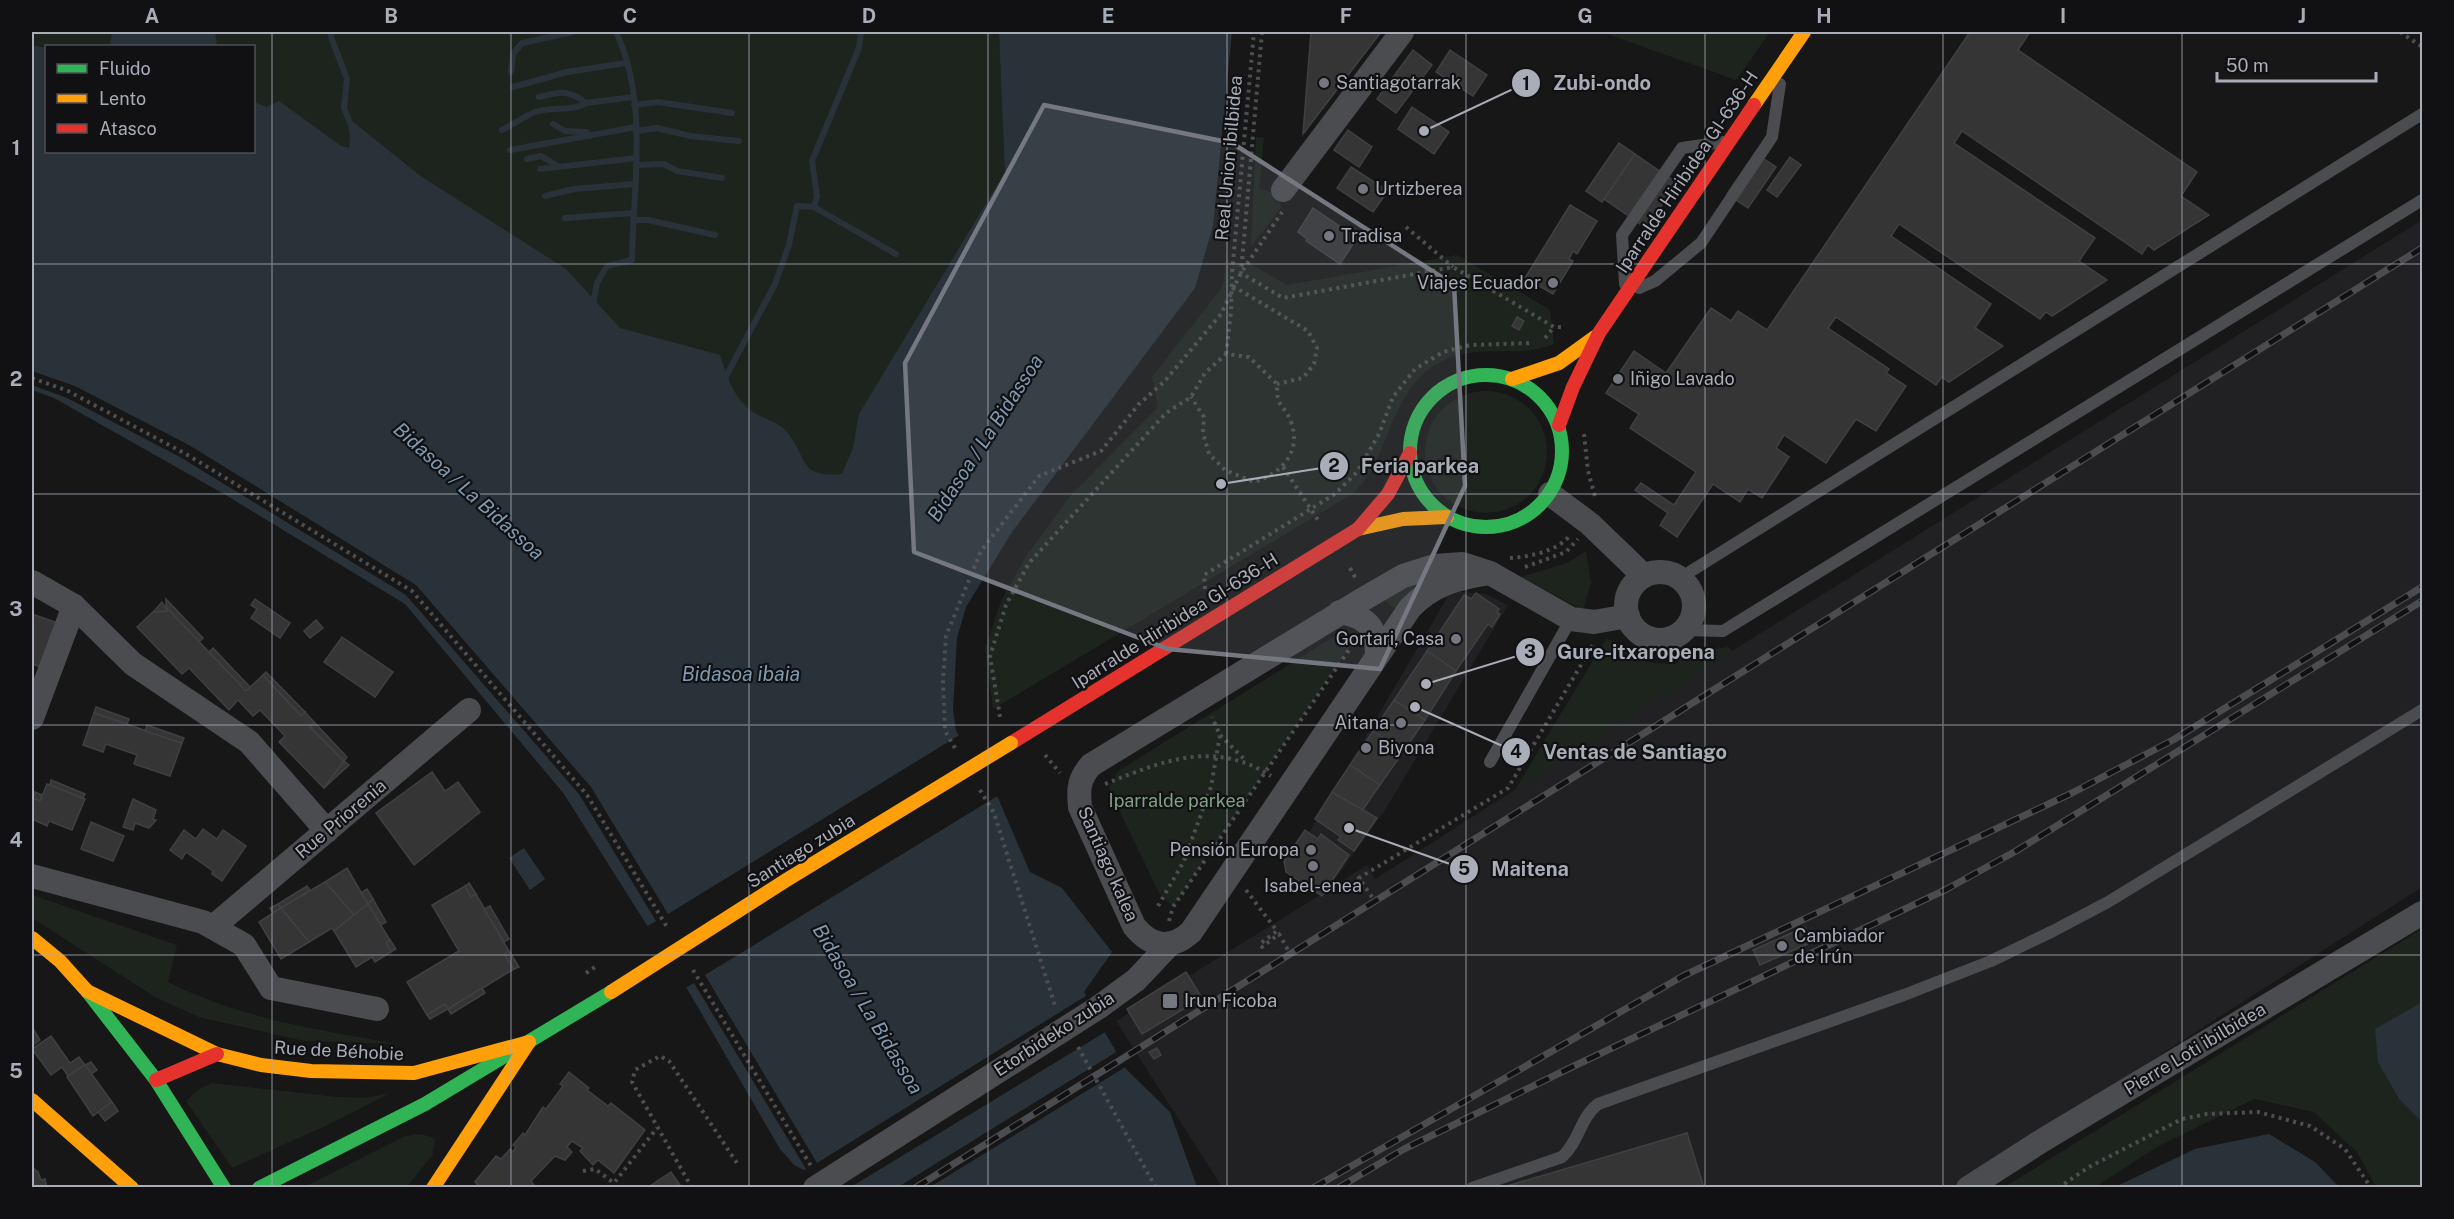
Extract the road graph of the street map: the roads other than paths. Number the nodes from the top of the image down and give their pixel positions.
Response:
1 (1402, 32) edge
2 (1804, 32) edge
3 (1784, 62) junction
4 (2422, 114) edge
5 (1730, 141) junction
6 (1283, 190) road end
7 (2422, 200) edge
8 (1625, 295) junction
9 (1599, 333) junction
10 (1512, 380) junction
11 (1558, 425) junction
12 (1410, 453) junction
13 (1550, 494) junction
14 (1447, 517) junction
15 (1358, 529) junction
16 (1495, 566) junction
17 (1644, 576) junction
18 (1680, 578) junction
19 (32, 582) edge
20 (74, 606) junction
21 (1340, 612) junction
22 (1628, 616) junction
23 (1571, 619) junction
24 (1684, 630) junction
25 (1377, 655) junction
26 (469, 710) dead end
27 (2422, 710) edge
28 (32, 718) edge
29 (1011, 743) joint
30 (1490, 762) dead end
31 (327, 831) junction
32 (32, 876) edge
33 (2422, 913) edge
34 (213, 927) junction
35 (32, 938) edge
36 (1162, 945) junction
37 (32, 950) edge
38 (60, 962) junction
39 (87, 991) junction
40 (611, 992) joint
41 (377, 1009) dead end
42 (529, 1042) junction
43 (217, 1054) junction
44 (156, 1080) junction
45 (32, 1100) edge
46 (132, 1188) edge
47 (224, 1188) edge
48 (259, 1188) edge
49 (433, 1188) edge
50 (815, 1188) edge
51 (1472, 1188) edge
52 (1968, 1188) edge

1 - 6 street
2 - 3 main road, Iparralde Hiribidea GI-636-H
3 - 5 main road, Iparralde Hiribidea GI-636-H
3 - 8 lane
4 - 18 lane
5 - 8 main road, Iparralde Hiribidea GI-636-H
5 - 8 lane
7 - 24 lane
8 - 9 main road, Iparralde Hiribidea GI-636-H
9 - 10 main road, Iparralde Hiribidea GI-636-H
9 - 11 main road, Iparralde Hiribidea GI-636-H
10 - 11 main road, Iparralde Hiribidea GI-636-H
10 - 12 main road, Iparralde Hiribidea GI-636-H
11 - 13 main road, Iparralde Hiribidea GI-636-H
12 - 14 main road, Iparralde Hiribidea GI-636-H
12 - 15 main road, Iparralde Hiribidea GI-636-H
13 - 14 main road, Iparralde Hiribidea GI-636-H
13 - 17 street
14 - 15 main road, Iparralde Hiribidea GI-636-H
15 - 29 main road, Iparralde Hiribidea GI-636-H
16 - 21 street
16 - 23 street
16 - 25 street
17 - 18 street
17 - 22 street
18 - 24 street
19 - 20 street
20 - 28 street
20 - 31 street
21 - 25 street
21 - 36 street, Santiago kalea
22 - 23 street
22 - 24 street
23 - 30 lane
25 - 36 street
26 - 31 street, Rue Priorenia
27 - 51 lane
29 - 40 main road, Santiago zubia, bridge
31 - 34 street, Rue Priorenia
32 - 34 street
33 - 52 street, Pierre Loti ibilbidea
34 - 41 street
35 - 38 main road, Rue de Béhobie
36 - 50 street, Etorbideko zubia, bridge
37 - 38 main road, Rue de Béhobie
38 - 39 main road, Rue de Béhobie
39 - 43 main road, Rue de Béhobie
39 - 44 main road, Rue de Béhobie
40 - 42 main road, Rue de Béhobie
42 - 43 main road, Rue de Béhobie
42 - 48 main road, Rue de Béhobie
42 - 49 main road, Rue de Béhobie
43 - 44 main road
44 - 47 main road, Rue de Béhobie
45 - 46 main road

